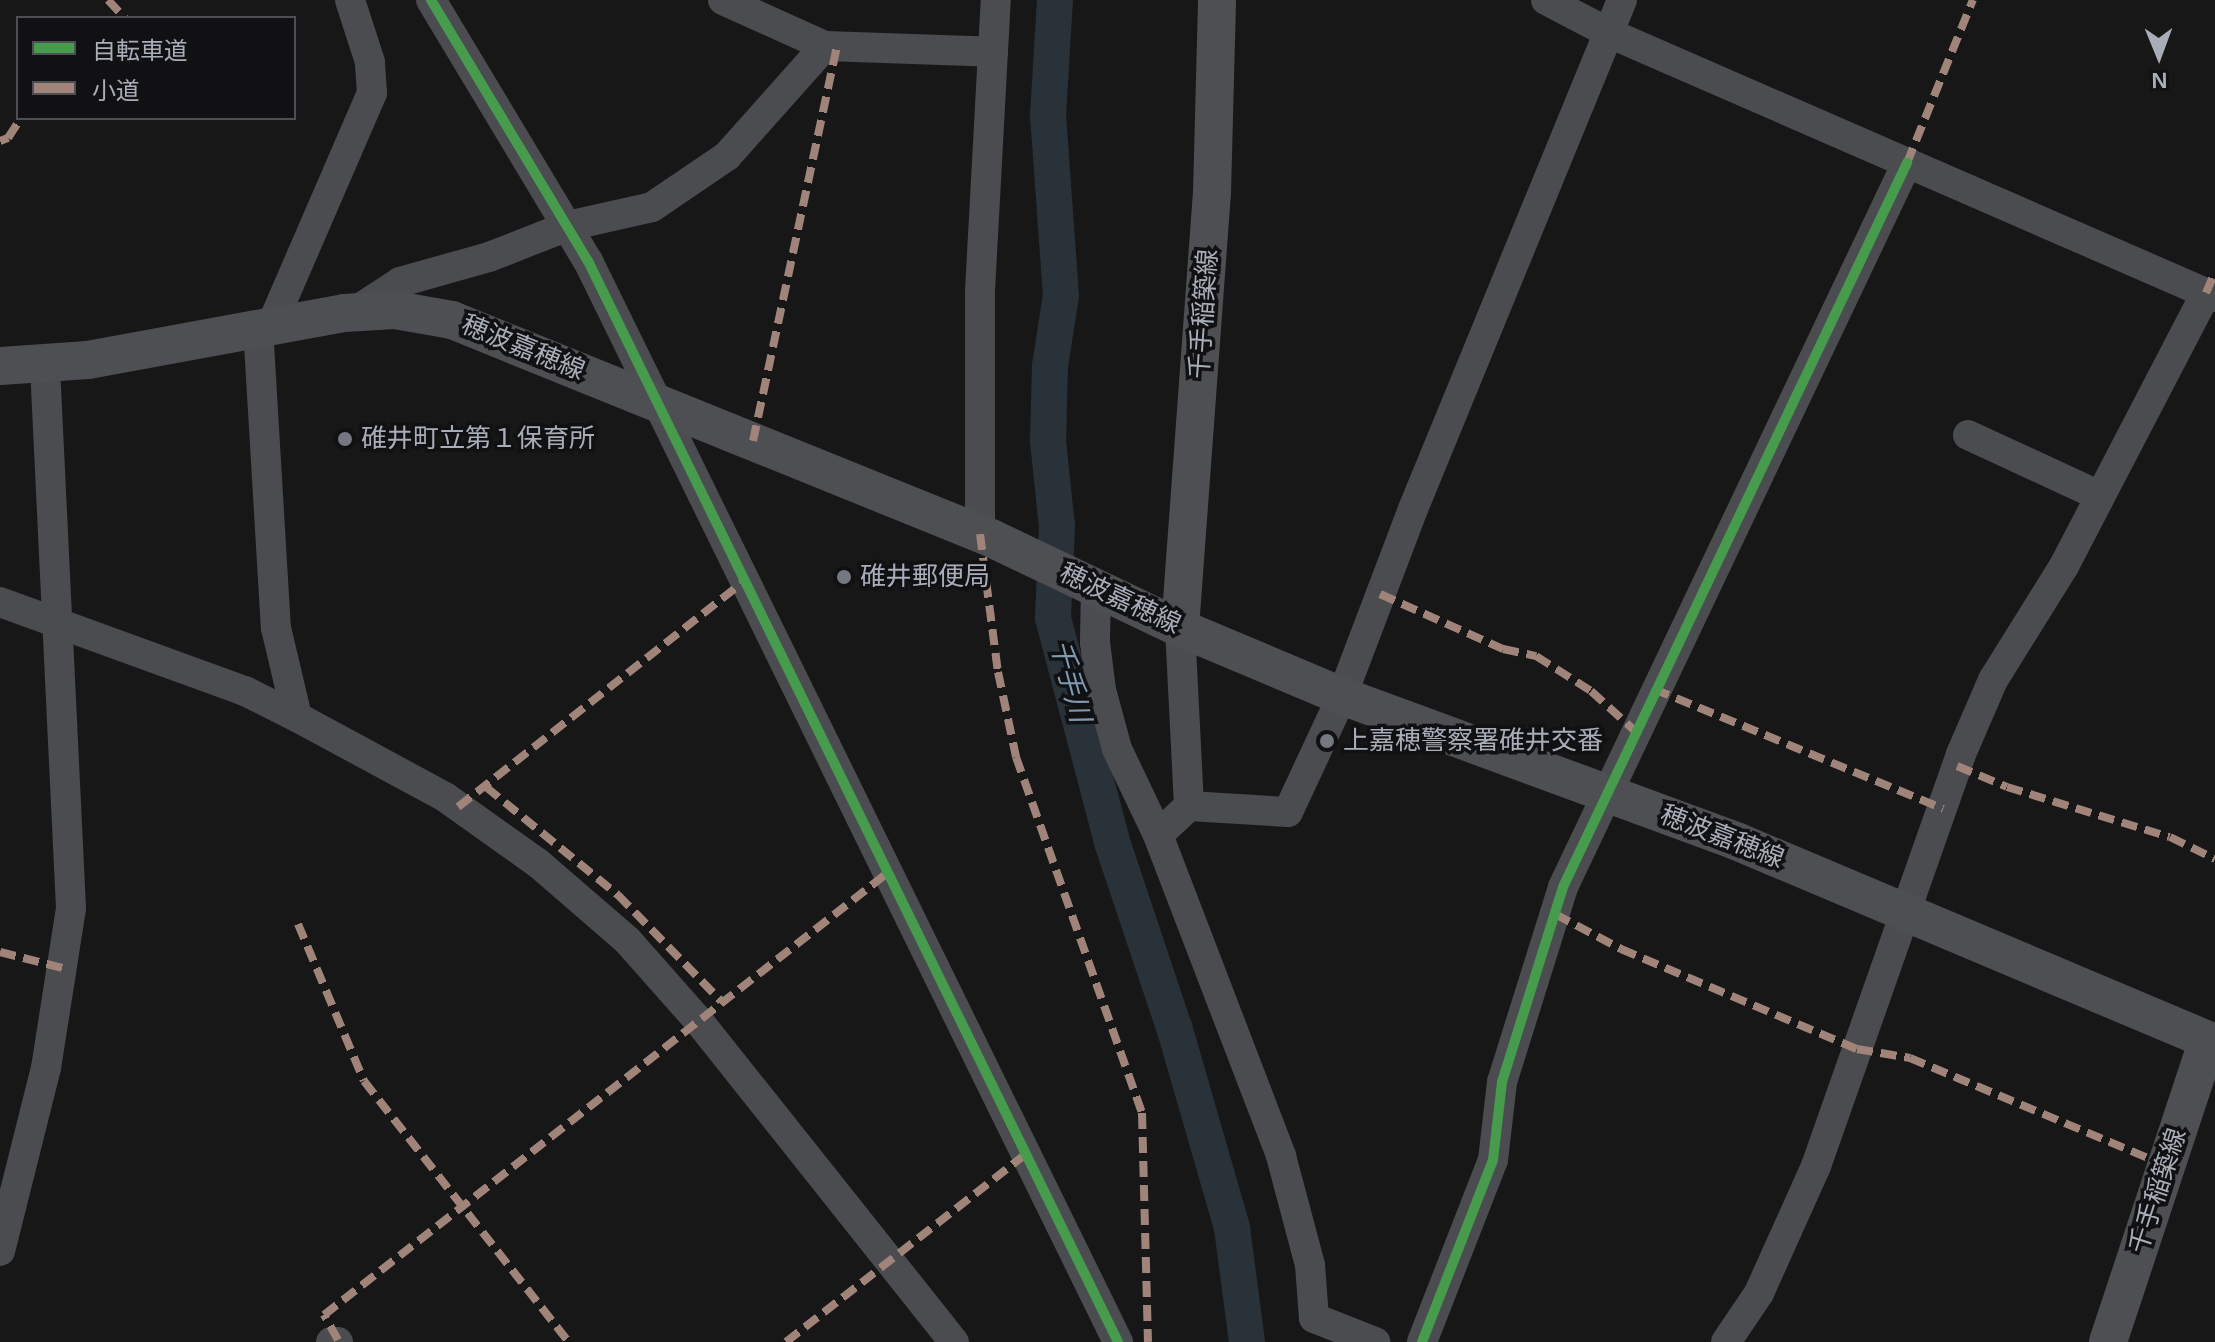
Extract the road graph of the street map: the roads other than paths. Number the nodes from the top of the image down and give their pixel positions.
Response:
1 (350, 0) edge
2 (431, 0) edge
3 (723, 0) edge
4 (996, 0) edge
5 (1217, 0) edge
6 (1546, 0) edge
7 (1622, 0) edge
8 (1609, 33) junction
9 (825, 46) junction
10 (993, 52) junction
11 (1907, 163) junction
12 (568, 226) junction
13 (2210, 295) edge
14 (354, 312) junction
15 (265, 325) junction
16 (0, 366) edge
17 (45, 366) junction
18 (658, 405) junction
19 (1968, 435) dead end
20 (2100, 496) junction
21 (985, 536) junction
22 (1092, 586) junction
23 (0, 602) edge
24 (56, 622) junction
25 (1180, 628) junction
26 (1342, 696) junction
27 (297, 717) junction
28 (1610, 794) junction
29 (1189, 806) junction
30 (1158, 835) junction
31 (1909, 912) junction
32 (2213, 1035) edge
33 (0, 1251) edge
34 (331, 1342) edge
35 (338, 1342) edge
36 (954, 1342) edge
37 (1118, 1342) edge
38 (1375, 1342) edge
39 (1422, 1342) edge
40 (1726, 1342) edge
41 (2108, 1342) edge

1 - 15 street
2 - 12 street
3 - 9 street
4 - 10 street
5 - 25 main road, 千手稲築線
6 - 8 street
7 - 8 street
8 - 11 street
8 - 26 street
9 - 10 street
9 - 12 street
10 - 21 street
11 - 13 street
11 - 28 street
12 - 14 street
12 - 18 street
13 - 20 street
14 - 15 main road, 穂波嘉穂線
14 - 18 main road, 穂波嘉穂線
15 - 17 main road, 穂波嘉穂線
15 - 27 street
16 - 17 main road, 穂波嘉穂線
17 - 24 street
18 - 21 main road, 穂波嘉穂線
18 - 37 street
19 - 20 street
20 - 31 street
21 - 22 main road, 穂波嘉穂線
22 - 25 main road, 穂波嘉穂線
22 - 30 street
23 - 24 street
24 - 27 street
24 - 33 street
25 - 26 main road, 穂波嘉穂線
25 - 29 street
26 - 28 main road, 穂波嘉穂線
26 - 29 street
27 - 36 street
28 - 31 main road, 穂波嘉穂線
28 - 39 street
29 - 30 street
30 - 38 street
31 - 32 main road, 穂波嘉穂線
31 - 40 street
32 - 41 main road, 千手稲築線
34 - 35 street

